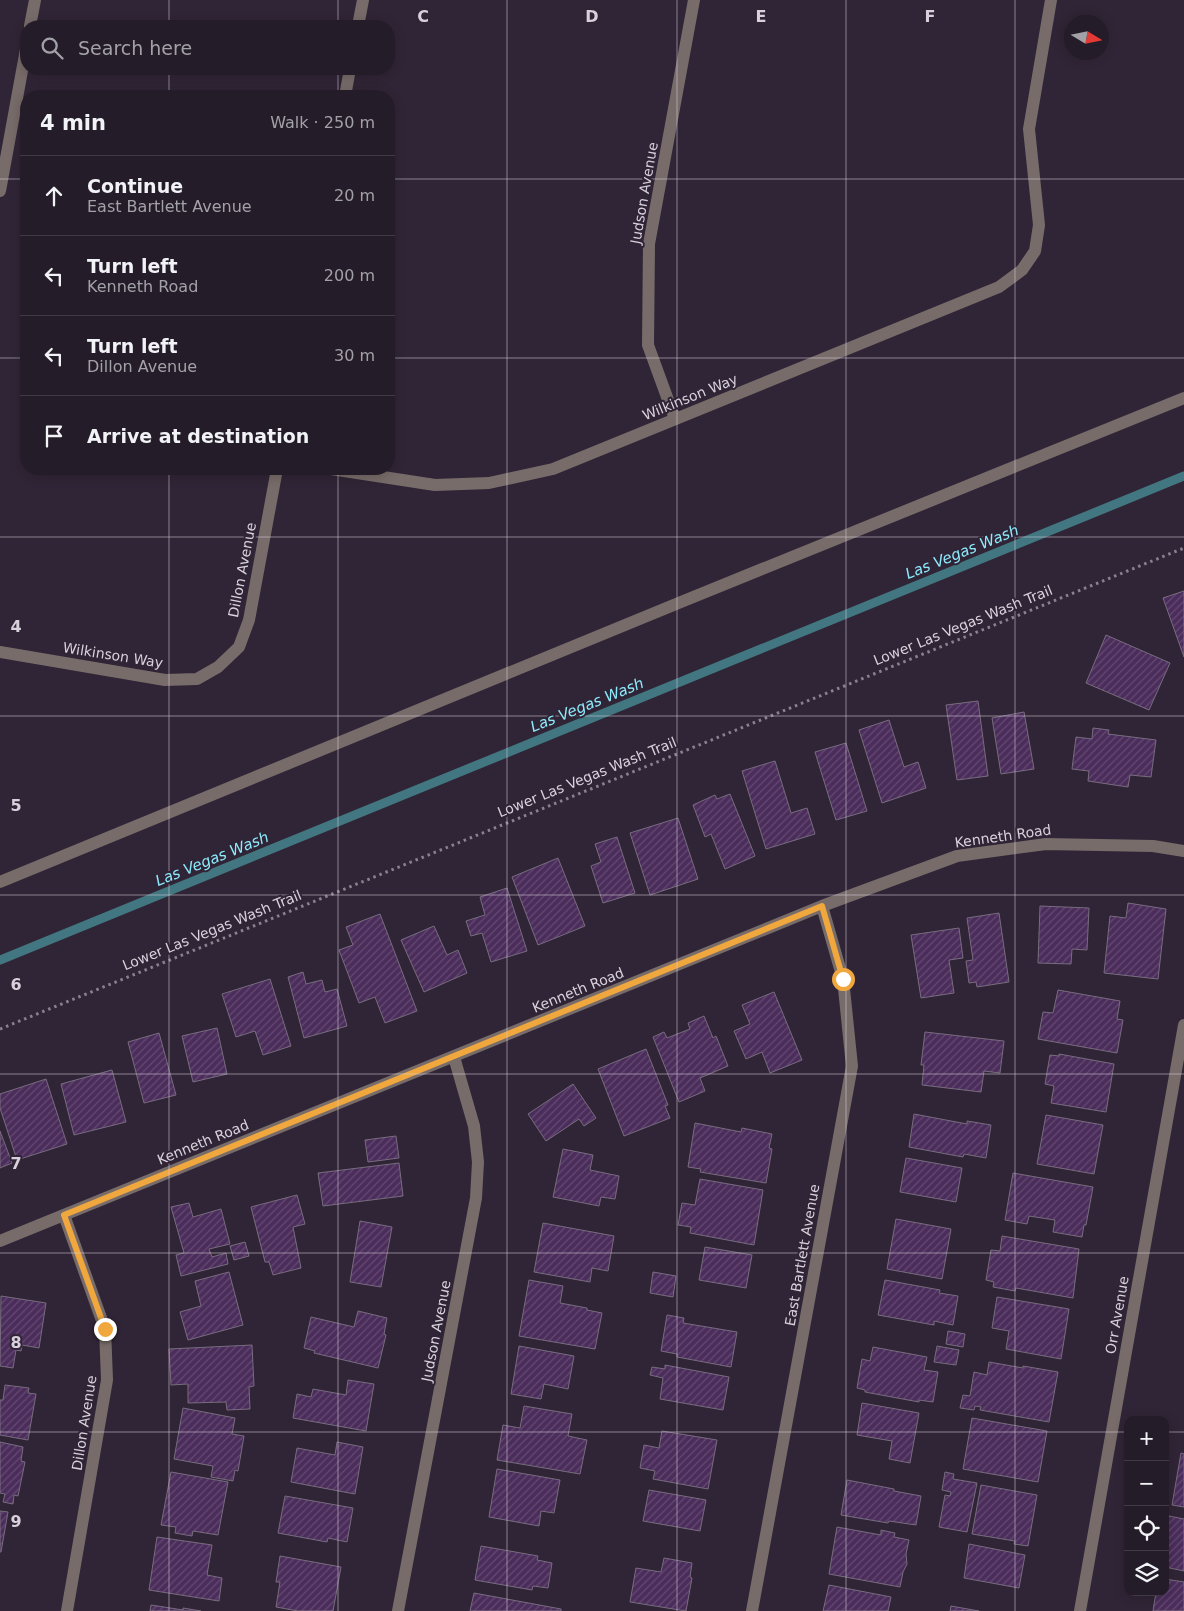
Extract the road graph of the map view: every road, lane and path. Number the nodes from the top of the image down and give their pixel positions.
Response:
1 (35, 0) edge
2 (363, 0) edge
3 (694, 0) edge
4 (1051, 0) edge
5 (31, 20) edge
6 (359, 20) edge
7 (21, 75) edge
8 (349, 75) edge
9 (346, 90) edge
10 (0, 191) edge
11 (1184, 398) edge
12 (675, 419) junction
13 (276, 475) edge
14 (370, 475) edge
15 (1184, 548) edge
16 (0, 652) edge
17 (218, 668) joint
18 (1184, 851) edge
19 (0, 882) edge
20 (822, 906) junction
21 (1184, 1025) edge
22 (0, 1029) edge
23 (454, 1057) junction
24 (64, 1215) junction
25 (0, 1241) edge
26 (67, 1611) edge
27 (398, 1611) edge
28 (752, 1611) edge
29 (1080, 1611) edge

1 - 5 street
2 - 6 street
3 - 12 street, Judson Avenue
4 - 12 street, Wilkinson Way
7 - 10 street
8 - 9 street
11 - 19 street
12 - 14 street, Wilkinson Way
13 - 17 street, Dillon Avenue
15 - 22 path, Lower Las Vegas Wash Trail
16 - 17 street, Wilkinson Way
18 - 20 street, Kenneth Road
20 - 23 street, Kenneth Road
20 - 28 street, East Bartlett Avenue
21 - 29 street, Orr Avenue
23 - 24 street, Kenneth Road
23 - 27 street, Judson Avenue
24 - 25 street, Kenneth Road
24 - 26 street, Dillon Avenue

